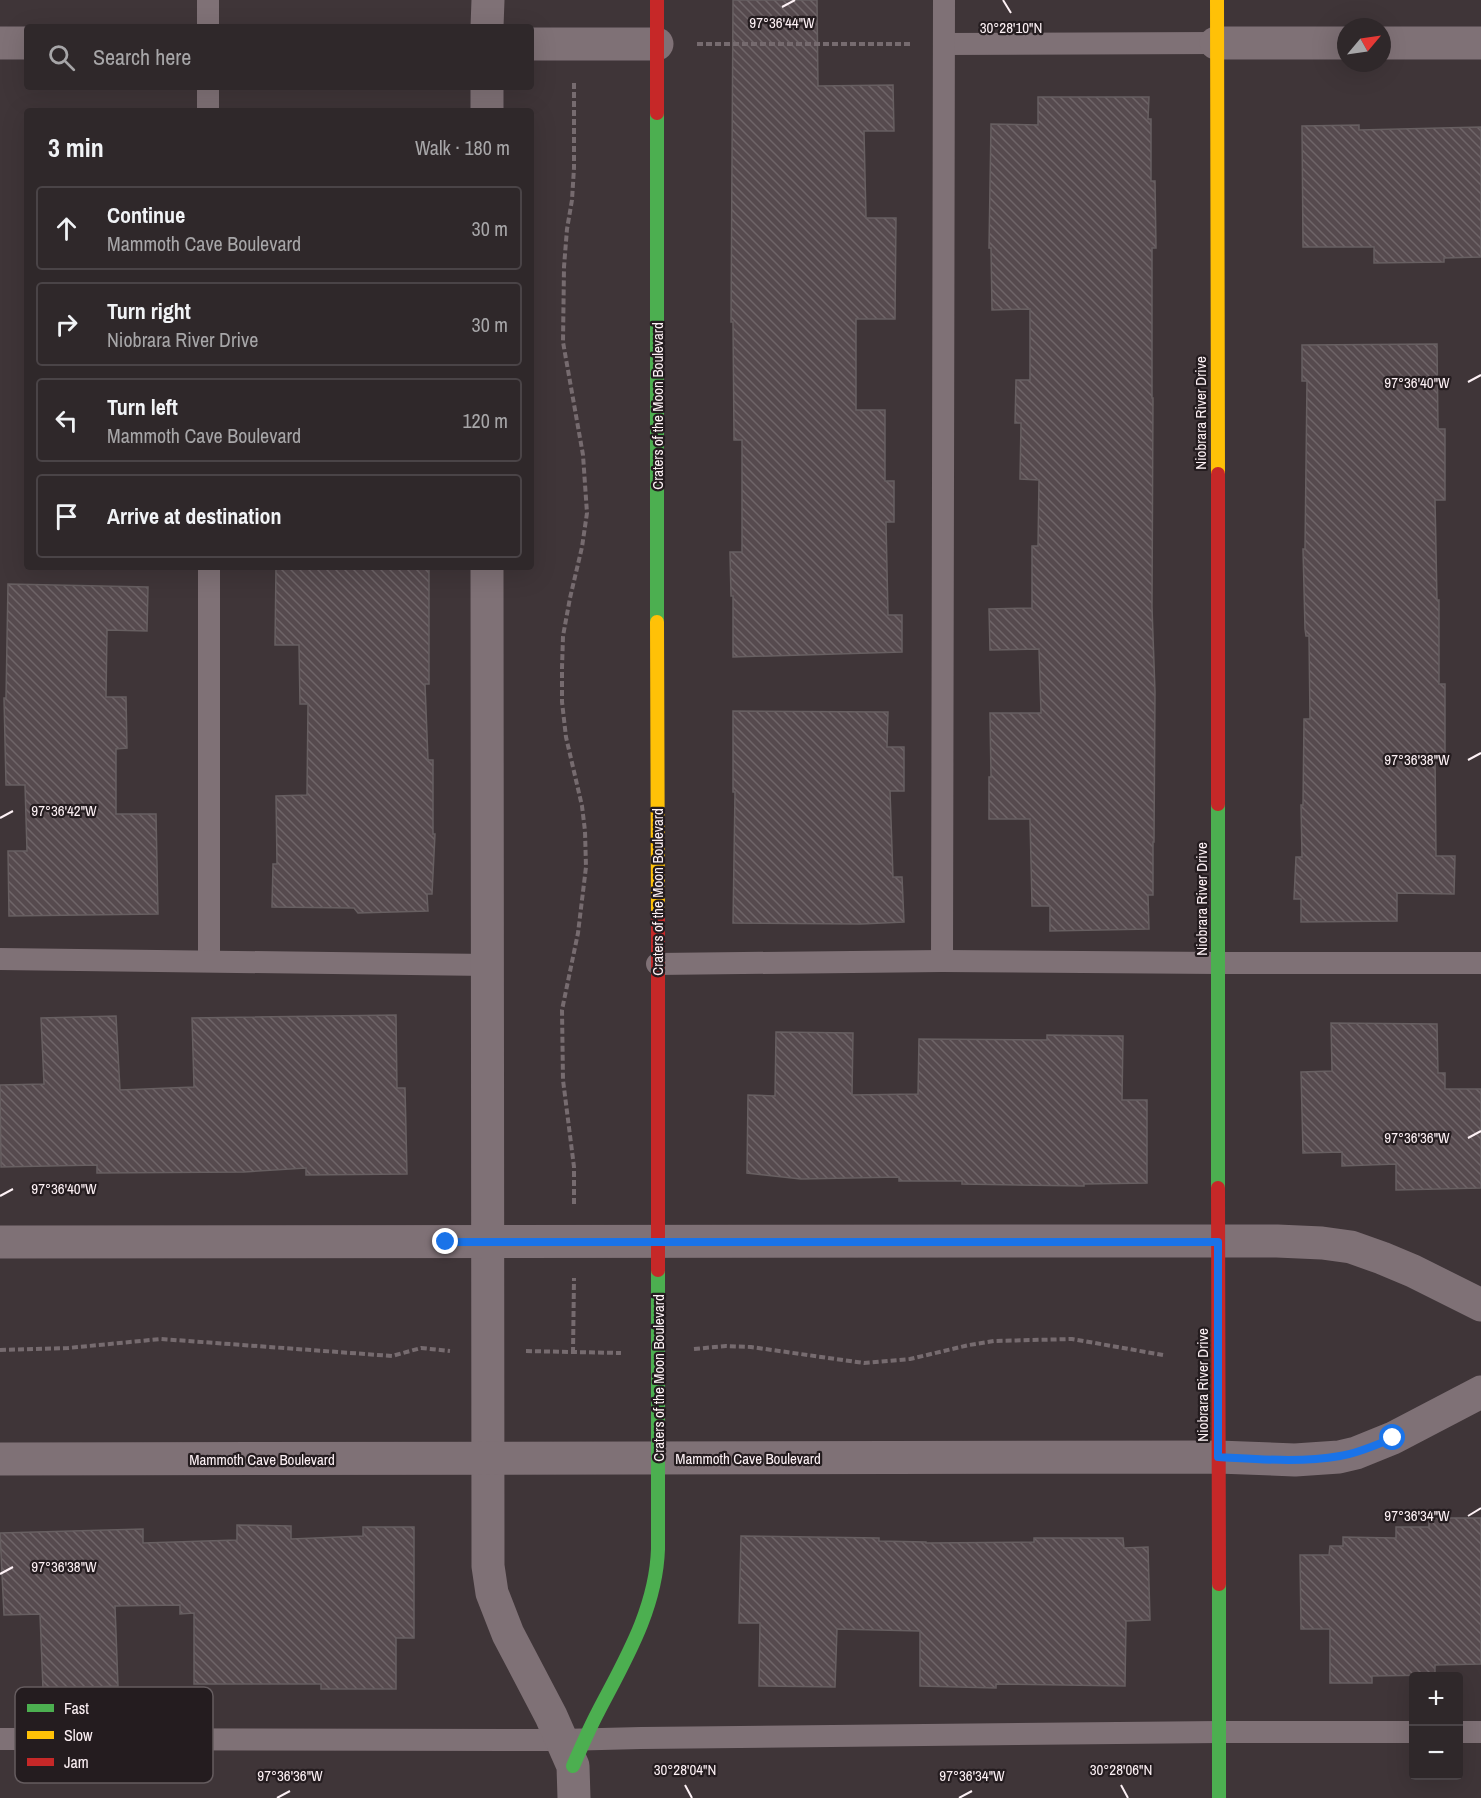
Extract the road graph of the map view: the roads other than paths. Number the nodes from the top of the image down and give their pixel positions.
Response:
1 (207, 0) edge
2 (488, 0) edge
3 (657, 0) edge
4 (944, 0) edge
5 (1216, 0) edge
6 (208, 24) edge
7 (487, 24) edge
8 (1216, 43) junction
9 (1337, 43) edge
10 (1391, 43) edge
11 (1481, 43) edge
12 (0, 44) edge
13 (24, 44) edge
14 (534, 44) edge
15 (657, 44) junction
16 (945, 44) junction
17 (208, 90) edge
18 (487, 90) edge
19 (208, 108) edge
20 (487, 108) edge
21 (209, 570) edge
22 (487, 570) edge
23 (0, 959) edge
24 (209, 961) junction
25 (942, 961) junction
26 (1218, 963) junction
27 (1481, 963) edge
28 (657, 964) junction
29 (488, 965) junction
30 (0, 1242) edge
31 (488, 1242) junction
32 (658, 1242) junction
33 (1218, 1242) junction
34 (1481, 1305) edge
35 (1481, 1392) edge
36 (1218, 1457) junction
37 (0, 1459) edge
38 (488, 1459) junction
39 (658, 1459) junction
40 (1219, 1732) junction
41 (1409, 1732) edge
42 (1463, 1732) edge
43 (1481, 1732) edge
44 (0, 1739) edge
45 (15, 1740) edge
46 (213, 1747) edge
47 (574, 1761) edge
48 (1219, 1798) edge

1 - 6 lane
2 - 7 street
3 - 15 street, Craters of the Moon Boulevard
4 - 16 lane
5 - 8 street, Niobrara River Drive
8 - 9 street
8 - 16 lane
8 - 26 street, Niobrara River Drive
10 - 11 street
12 - 13 street
14 - 15 street
15 - 28 street, Craters of the Moon Boulevard
16 - 25 lane
17 - 19 lane
18 - 20 street
21 - 24 lane
22 - 29 street
23 - 24 lane
24 - 29 lane
25 - 26 lane
25 - 28 lane
26 - 27 lane
26 - 33 street, Niobrara River Drive
28 - 32 street, Craters of the Moon Boulevard
29 - 31 street
30 - 31 street
31 - 32 street
31 - 38 street
32 - 33 street
32 - 39 street, Craters of the Moon Boulevard
33 - 34 street
33 - 36 street, Niobrara River Drive
35 - 36 street, Mammoth Cave Boulevard
36 - 39 street, Mammoth Cave Boulevard
36 - 40 street, Niobrara River Drive
37 - 38 street, Mammoth Cave Boulevard
38 - 39 street, Mammoth Cave Boulevard
38 - 47 street
39 - 47 street, Craters of the Moon Boulevard
40 - 41 lane
40 - 47 lane
40 - 48 street, Niobrara River Drive
42 - 43 lane
44 - 45 lane
46 - 47 lane

